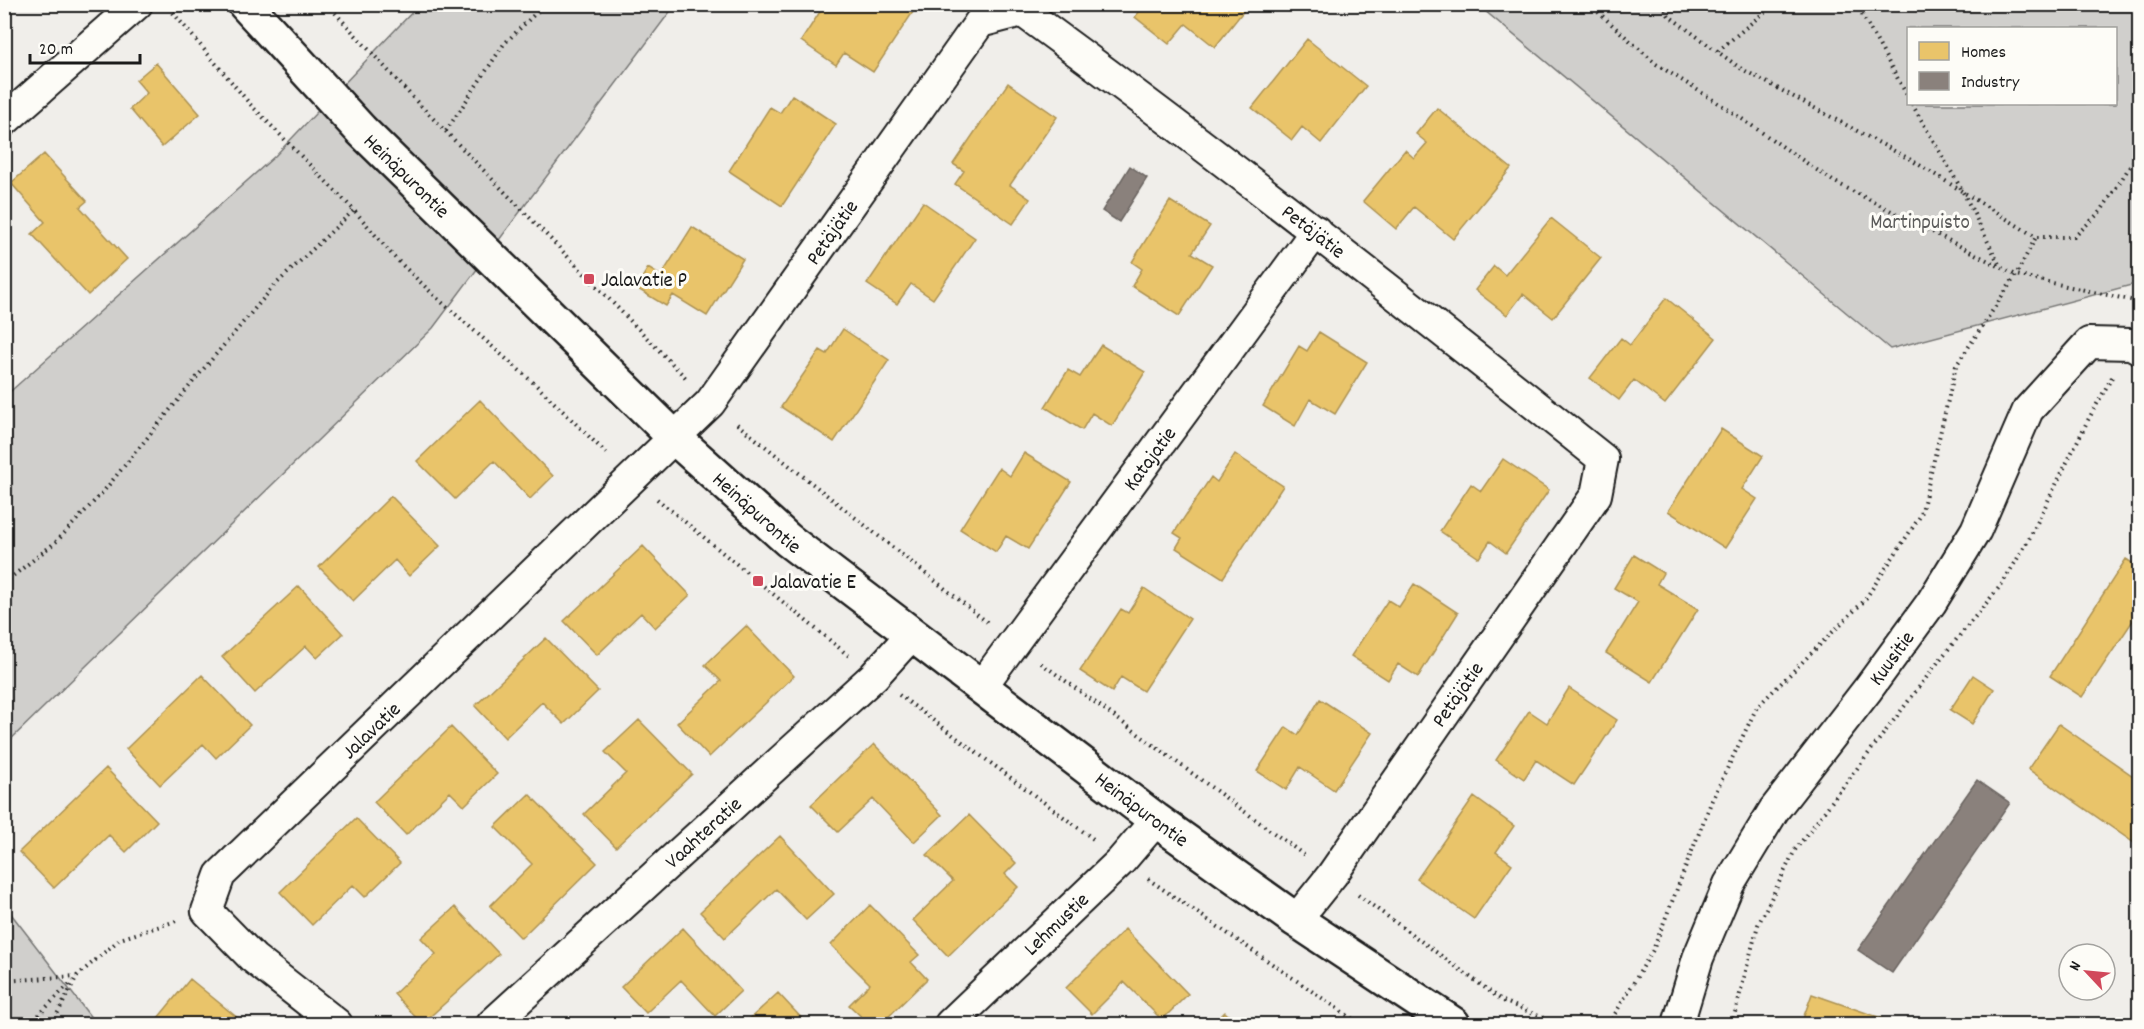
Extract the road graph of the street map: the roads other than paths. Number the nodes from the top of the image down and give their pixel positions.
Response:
1 (137, 4) edge
2 (245, 4) edge
3 (4, 122) edge
4 (1316, 231) junction
5 (2135, 346) edge
6 (675, 438) junction
7 (910, 635) junction
8 (981, 687) junction
9 (1156, 820) junction
10 (1296, 920) junction
11 (1446, 1023) edge
12 (337, 1024) edge
13 (492, 1024) edge
14 (950, 1024) edge
15 (1678, 1024) edge

1 - 3 street
2 - 6 street, Heinäpurontie
4 - 6 street, Petäjätie
4 - 8 street, Katajatie
4 - 10 street, Petäjätie
5 - 15 street, Kuusitie
6 - 7 street, Heinäpurontie
6 - 12 street, Jalavatie
7 - 8 street, Heinäpurontie
7 - 13 street, Vaahteratie
8 - 9 street, Heinäpurontie
9 - 10 street, Heinäpurontie
9 - 14 street, Lehmustie
10 - 11 street, Heinäpurontie

